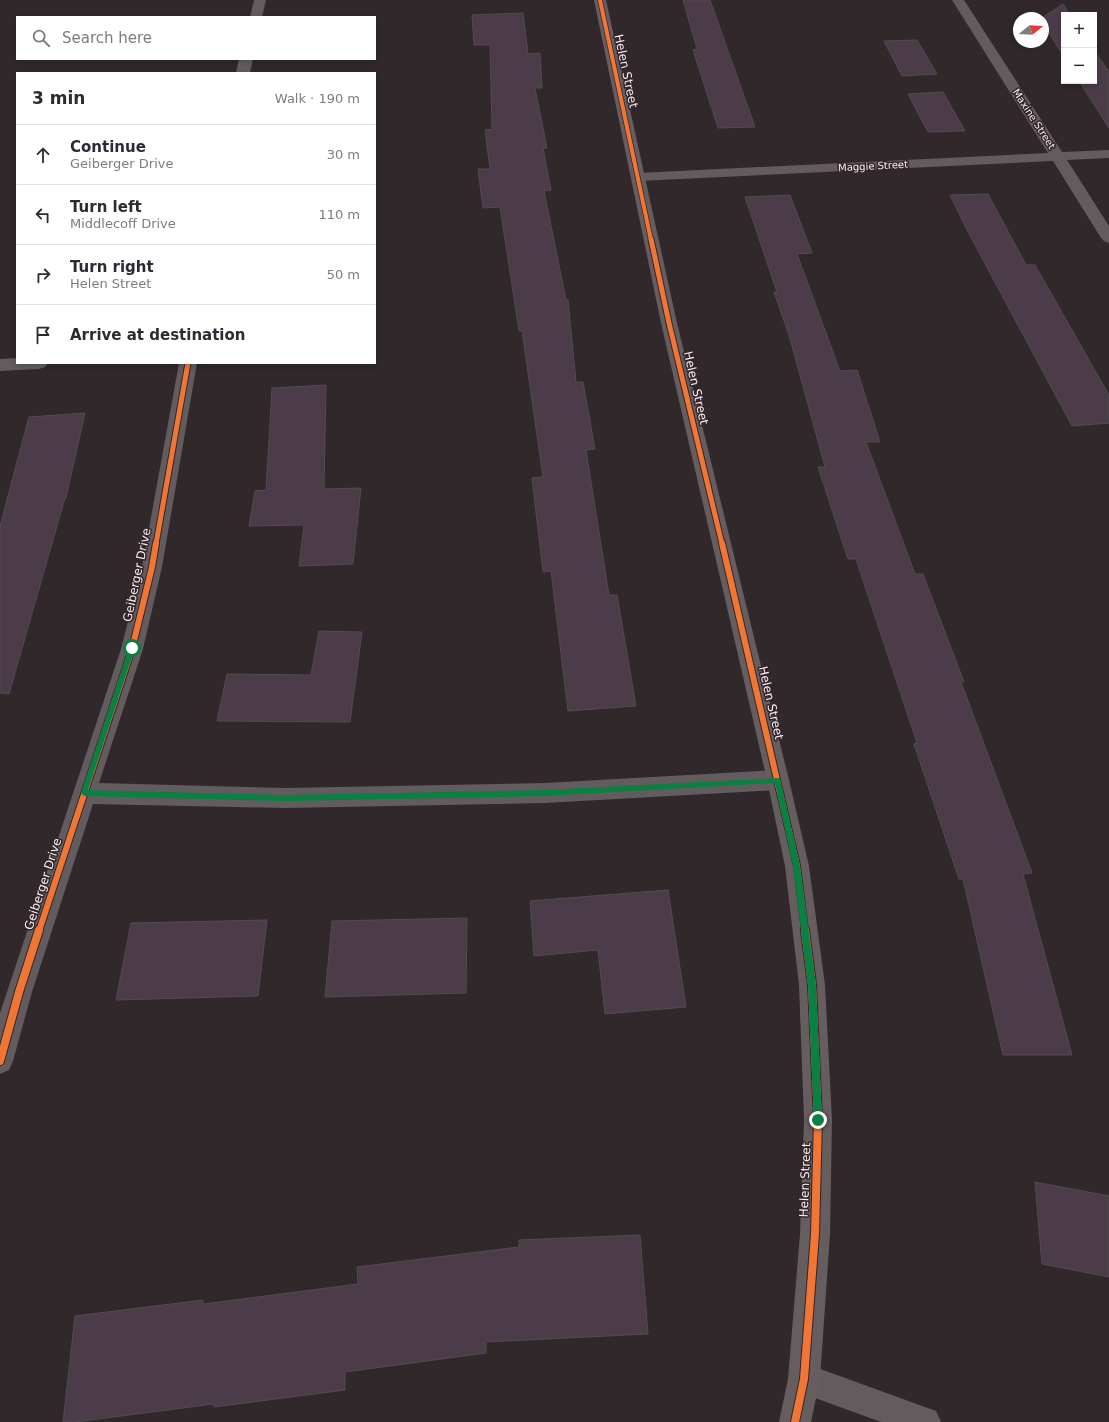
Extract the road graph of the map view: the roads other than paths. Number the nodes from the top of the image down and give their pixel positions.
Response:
1 (260, 0) edge
2 (600, 0) edge
3 (958, 0) edge
4 (256, 16) edge
5 (246, 60) edge
6 (243, 72) edge
7 (1109, 154) edge
8 (1058, 157) junction
9 (638, 177) junction
10 (1109, 238) edge
11 (20, 364) edge
12 (188, 364) edge
13 (0, 365) edge
14 (778, 780) junction
15 (84, 793) junction
16 (0, 1061) edge
17 (804, 1379) junction
18 (795, 1422) edge
19 (924, 1422) edge

1 - 4 street
2 - 9 street, Helen Street
3 - 8 street, Maxine Street
5 - 6 street
7 - 8 street, Maggie Street
8 - 9 street, Maggie Street
8 - 10 street, Maxine Street
9 - 14 street, Helen Street
11 - 13 street
12 - 15 street, Geiberger Drive
14 - 15 street
14 - 17 street, Helen Street
15 - 16 street, Geiberger Drive
17 - 18 street, Helen Street
17 - 19 street

